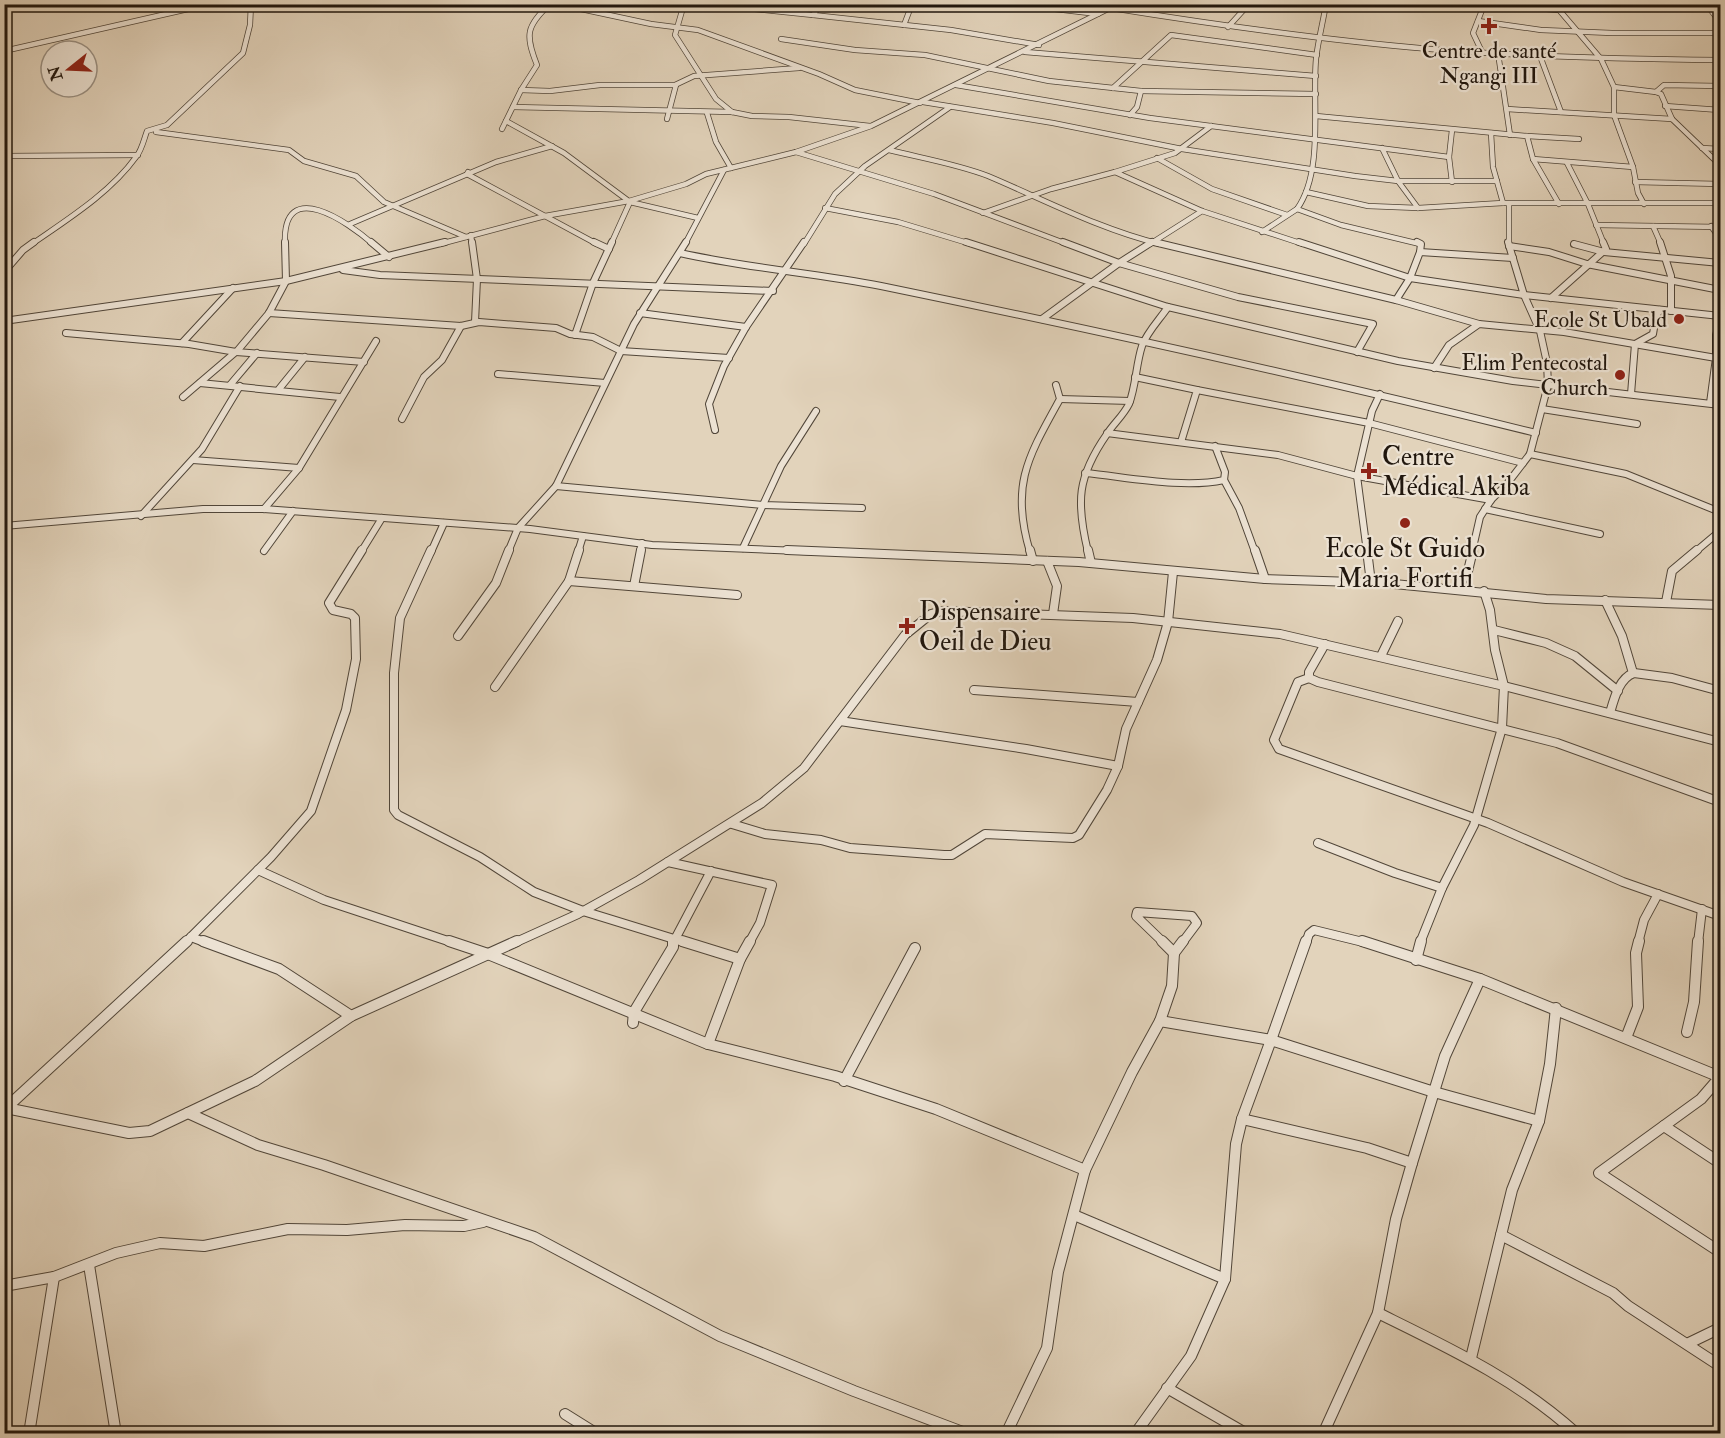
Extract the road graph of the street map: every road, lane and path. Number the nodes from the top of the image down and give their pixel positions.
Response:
1 (210, 4) edge
2 (251, 4) edge
3 (684, 4) edge
4 (708, 4) edge
5 (821, 4) edge
6 (912, 4) edge
7 (1011, 4) edge
8 (1118, 4) edge
9 (1249, 4) edge
10 (1326, 4) edge
11 (1554, 4) edge
12 (1706, 4) edge
13 (550, 5) edge
14 (1483, 5) edge
15 (1111, 8) junction
16 (1559, 10) junction
17 (1098, 14) junction
18 (813, 15) junction
19 (1478, 21) junction
20 (1720, 22) edge
21 (904, 25) junction
22 (1228, 27) junction
23 (677, 28) junction
24 (1578, 31) junction
25 (1720, 33) edge
26 (1320, 38) junction
27 (781, 39) dead end
28 (1039, 45) junction
29 (4, 51) edge
30 (1023, 52) junction
31 (1482, 52) junction
32 (1498, 53) junction
33 (1317, 55) junction
34 (1540, 56) junction
35 (1601, 59) junction
36 (1720, 60) edge
37 (1141, 62) junction
38 (803, 68) junction
39 (988, 69) junction
40 (701, 75) junction
41 (1316, 76) junction
42 (676, 85) junction
43 (955, 85) junction
44 (1720, 86) edge
45 (1614, 87) junction
46 (1113, 88) junction
47 (521, 90) junction
48 (1141, 91) junction
49 (1656, 92) junction
50 (1316, 94) junction
51 (922, 102) junction
52 (1665, 106) junction
53 (513, 107) junction
54 (950, 107) junction
55 (1507, 109) junction
56 (669, 110) junction
57 (1720, 110) edge
58 (732, 112) junction
59 (1561, 112) junction
60 (707, 113) junction
61 (1614, 115) junction
62 (1130, 116) junction
63 (1316, 116) junction
64 (667, 118) dead end
65 (1672, 119) junction
66 (507, 121) junction
67 (166, 125) junction
68 (871, 126) junction
69 (1211, 126) junction
70 (502, 129) dead end
71 (1452, 130) junction
72 (156, 132) junction
73 (1491, 133) junction
74 (1510, 135) junction
75 (1527, 136) junction
76 (1315, 139) junction
77 (1579, 139) dead end
78 (145, 140) junction
79 (552, 146) junction
80 (1382, 148) junction
81 (1702, 148) junction
82 (1182, 149) junction
83 (1720, 149) edge
84 (889, 150) junction
85 (796, 152) junction
86 (138, 155) junction
87 (4, 156) edge
88 (1449, 156) junction
89 (1157, 158) junction
90 (1533, 159) junction
91 (1567, 163) junction
92 (1720, 165) edge
93 (731, 168) junction
94 (1309, 168) junction
95 (1633, 168) junction
96 (724, 170) junction
97 (858, 172) junction
98 (1114, 172) junction
99 (468, 173) junction
100 (1398, 181) junction
101 (1497, 181) junction
102 (1452, 182) junction
103 (1635, 182) junction
104 (1720, 184) edge
105 (1306, 192) junction
106 (1032, 196) junction
107 (630, 201) junction
108 (1506, 203) junction
109 (1720, 203) edge
110 (1558, 204) junction
111 (1588, 204) junction
112 (1644, 204) junction
113 (392, 206) junction
114 (825, 208) junction
115 (1418, 208) junction
116 (1297, 209) junction
117 (1202, 211) junction
118 (983, 213) junction
119 (545, 216) junction
120 (1287, 216) junction
121 (698, 218) junction
122 (350, 224) junction
123 (1596, 225) junction
124 (1653, 226) junction
125 (1711, 226) junction
126 (1720, 227) edge
127 (1262, 232) junction
128 (469, 236) junction
129 (1720, 238) edge
130 (1152, 242) junction
131 (1574, 244) dead end
132 (1509, 246) junction
133 (609, 249) junction
134 (1420, 252) junction
135 (1604, 252) junction
136 (680, 253) junction
137 (389, 257) junction
138 (1513, 258) junction
139 (1668, 259) junction
140 (1119, 263) junction
141 (1587, 264) junction
142 (1720, 264) edge
143 (339, 270) junction
144 (4, 272) edge
145 (786, 272) junction
146 (1410, 278) junction
147 (477, 279) junction
148 (286, 281) junction
149 (1673, 282) junction
150 (593, 283) junction
151 (1092, 284) junction
152 (657, 285) junction
153 (233, 288) junction
154 (1720, 290) edge
155 (773, 291) junction
156 (1524, 295) junction
157 (1551, 298) junction
158 (1396, 300) junction
159 (1168, 308) junction
160 (1660, 310) junction
161 (1671, 311) junction
162 (269, 313) junction
163 (640, 313) junction
164 (1720, 316) edge
165 (1042, 319) junction
166 (4, 321) edge
167 (475, 322) junction
168 (1720, 322) edge
169 (1479, 324) junction
170 (462, 326) junction
171 (746, 327) junction
172 (1540, 331) junction
173 (66, 333) dead end
174 (575, 335) junction
175 (376, 341) dead end
176 (182, 343) junction
177 (1143, 344) junction
178 (1635, 345) junction
179 (621, 351) junction
180 (236, 352) junction
181 (1357, 352) junction
182 (257, 353) junction
183 (305, 357) junction
184 (729, 358) junction
185 (1716, 358) junction
186 (364, 362) junction
187 (1434, 368) junction
188 (498, 374) dead end
189 (1135, 377) junction
190 (200, 383) junction
191 (605, 383) junction
192 (230, 385) junction
193 (1056, 385) dead end
194 (1548, 385) junction
195 (240, 386) junction
196 (279, 389) junction
197 (1197, 390) junction
198 (1380, 394) junction
199 (1630, 394) junction
200 (340, 396) junction
201 (183, 397) dead end
202 (1060, 399) junction
203 (1130, 401) junction
204 (1710, 403) junction
205 (1720, 405) edge
206 (1542, 409) junction
207 (816, 411) dead end
208 (402, 419) dead end
209 (1370, 423) junction
210 (1637, 424) dead end
211 (715, 430) dead end
212 (1107, 433) junction
213 (1536, 433) junction
214 (1181, 442) junction
215 (1215, 446) junction
216 (1530, 454) junction
217 (193, 460) junction
218 (1523, 463) junction
219 (299, 468) junction
220 (1085, 473) junction
221 (1357, 476) junction
222 (1224, 480) junction
223 (556, 486) junction
224 (1491, 500) junction
225 (763, 505) junction
226 (862, 508) dead end
227 (1485, 508) junction
228 (264, 509) junction
229 (293, 511) junction
230 (1720, 512) edge
231 (141, 516) junction
232 (382, 518) junction
233 (444, 524) junction
234 (4, 526) edge
235 (518, 528) junction
236 (1720, 531) edge
237 (1600, 534) dead end
238 (583, 536) junction
239 (642, 543) junction
240 (743, 548) junction
241 (264, 551) dead end
242 (1033, 561) junction
243 (1047, 561) junction
244 (1091, 563) junction
245 (1173, 572) junction
246 (1265, 579) junction
247 (569, 581) junction
248 (1371, 583) junction
249 (634, 586) junction
250 (1457, 589) junction
251 (1484, 591) junction
252 (737, 595) dead end
253 (1605, 600) junction
254 (1666, 602) junction
255 (1720, 605) edge
256 (1053, 614) junction
257 (1398, 621) dead end
258 (1168, 622) junction
259 (1494, 630) junction
260 (458, 636) dead end
261 (1325, 644) junction
262 (1381, 656) junction
263 (1632, 673) junction
264 (1309, 678) junction
265 (1504, 686) junction
266 (495, 687) dead end
267 (974, 690) dead end
268 (1618, 691) junction
269 (1720, 691) edge
270 (1138, 702) junction
271 (1610, 713) junction
272 (840, 721) junction
273 (1502, 728) junction
274 (1720, 742) edge
275 (1118, 766) junction
276 (1720, 802) edge
277 (1476, 818) junction
278 (732, 824) junction
279 (1318, 843) dead end
280 (668, 862) junction
281 (258, 870) junction
282 (711, 871) junction
283 (1442, 888) junction
284 (1658, 894) junction
285 (1702, 909) junction
286 (583, 911) junction
287 (1720, 916) edge
288 (191, 937) junction
289 (673, 939) junction
290 (915, 948) dead end
291 (1174, 953) junction
292 (488, 954) junction
293 (740, 959) junction
294 (1416, 960) junction
295 (1480, 979) junction
296 (1556, 1008) junction
297 (634, 1012) junction
298 (351, 1016) junction
299 (1160, 1021) junction
300 (633, 1023) dead end
301 (1687, 1032) dead end
302 (1626, 1038) junction
303 (1271, 1040) junction
304 (708, 1044) junction
305 (844, 1081) junction
306 (1434, 1092) junction
307 (22, 1113) junction
308 (188, 1113) junction
309 (4, 1116) edge
310 (1242, 1119) junction
311 (1539, 1121) junction
312 (1664, 1126) junction
313 (1412, 1163) junction
314 (1720, 1163) edge
315 (1085, 1170) junction
316 (1074, 1215) junction
317 (484, 1222) junction
318 (1501, 1235) junction
319 (1720, 1252) edge
320 (88, 1265) junction
321 (54, 1277) junction
322 (1225, 1279) junction
323 (4, 1286) edge
324 (1378, 1313) junction
325 (1720, 1328) edge
326 (1689, 1343) junction
327 (1471, 1358) junction
328 (1720, 1366) edge
329 (1167, 1388) junction
330 (565, 1414) dead end
331 (29, 1434) edge
332 (116, 1434) edge
333 (597, 1434) edge
334 (968, 1434) edge
335 (1006, 1434) edge
336 (1135, 1434) edge
337 (1247, 1434) edge
338 (1323, 1434) edge
339 (1576, 1434) edge

1 - 29 street
2 - 67 street
3 - 23 street
4 - 18 street
5 - 18 street
6 - 21 street
7 - 17 street
8 - 15 street
9 - 22 street
10 - 26 street
11 - 16 street
12 - 20 street
13 - 23 street
13 - 47 street
14 - 16 street
14 - 19 street
15 - 17 street
15 - 22 street
16 - 24 street
17 - 28 street
18 - 21 street
19 - 24 street
19 - 31 street
21 - 28 street
22 - 26 street
23 - 38 street
23 - 40 street
24 - 25 street
24 - 35 street
26 - 31 street
26 - 33 street
27 - 39 street
28 - 30 street
30 - 37 street
30 - 39 street
31 - 32 street
32 - 34 street
32 - 55 street
33 - 37 street
33 - 41 street
34 - 35 street
34 - 59 street
35 - 36 street
35 - 45 street
37 - 41 street
37 - 46 street
38 - 40 street
38 - 51 street
39 - 43 street
39 - 46 street
40 - 42 street
40 - 58 street
41 - 50 street
42 - 47 street
42 - 56 street
43 - 51 street
43 - 62 street
44 - 49 street
45 - 49 street
45 - 61 street
46 - 48 street
47 - 53 street
48 - 50 street
48 - 62 street
49 - 52 street
50 - 63 street
51 - 54 street
51 - 68 street
52 - 57 street
52 - 65 street
53 - 56 street
53 - 66 street
54 - 82 street
54 - 84 street
55 - 59 street
55 - 74 street
56 - 60 street
56 - 64 street
58 - 60 street
58 - 68 street
59 - 61 street
60 - 93 street
61 - 65 street
61 - 95 street
62 - 69 street
63 - 71 street
63 - 76 street
65 - 81 street
66 - 70 street
66 - 79 street
67 - 72 street
67 - 78 street
68 - 85 street
69 - 76 street
69 - 82 street
71 - 73 street
71 - 88 street
72 - 78 street
72 - 113 street
73 - 74 street
73 - 101 street
74 - 75 street
75 - 77 street
75 - 90 street
76 - 80 street
76 - 94 street
78 - 86 street
79 - 99 street
79 - 107 street
80 - 88 street
80 - 100 street
81 - 83 street
81 - 92 street
82 - 89 street
82 - 94 street
84 - 97 street
84 - 106 street
85 - 93 street
85 - 97 street
86 - 87 street
86 - 144 street
88 - 102 street
89 - 98 street
89 - 120 street
90 - 91 street
90 - 110 street
91 - 95 street
91 - 111 street
93 - 96 street
94 - 100 street
94 - 105 street
95 - 103 street
96 - 107 street
96 - 121 street
97 - 114 street
97 - 118 street
98 - 106 street
98 - 117 street
99 - 113 street
99 - 119 street
100 - 102 street
100 - 115 street
101 - 102 street
101 - 108 street
103 - 104 street
103 - 112 street
105 - 115 street
105 - 116 street
106 - 118 street
106 - 130 street
107 - 119 street
107 - 121 street
107 - 133 street
108 - 110 street
108 - 115 street
108 - 132 street
109 - 112 street
110 - 111 street
111 - 112 street
111 - 123 street
113 - 122 street
113 - 128 street
114 - 145 street
114 - 151 street
116 - 120 street
116 - 134 street
117 - 127 street
117 - 130 street
118 - 140 street
119 - 128 street
119 - 133 street
120 - 127 street
121 - 136 street
122 - 137 street
122 - 148 street
123 - 124 street
123 - 135 street
124 - 125 street
124 - 139 street
125 - 126 street
125 - 129 street
127 - 146 street
128 - 137 street
128 - 147 street
130 - 140 street
130 - 158 street
131 - 135 street
132 - 138 street
132 - 141 street
133 - 150 street
134 - 138 street
134 - 146 street
135 - 139 street
135 - 141 street
136 - 145 street
136 - 152 street
137 - 143 street
138 - 156 street
139 - 142 street
139 - 149 street
140 - 151 street
140 - 181 street
141 - 149 street
141 - 157 street
143 - 147 street
143 - 148 street
145 - 155 street
145 - 165 street
146 - 156 street
146 - 158 street
147 - 150 street
147 - 167 street
148 - 153 street
148 - 162 street
149 - 154 street
149 - 161 street
150 - 152 street
150 - 174 street
151 - 159 street
151 - 165 street
152 - 155 street
152 - 163 street
153 - 166 street
153 - 176 street
155 - 171 street
156 - 157 street
156 - 172 street
157 - 160 street
158 - 169 street
159 - 177 street
159 - 181 street
160 - 161 street
160 - 178 street
161 - 164 street
162 - 170 street
162 - 180 street
163 - 171 street
163 - 179 street
165 - 177 street
167 - 170 street
167 - 174 street
168 - 185 street
169 - 172 street
169 - 187 street
170 - 208 street
171 - 184 street
172 - 178 street
172 - 194 street
173 - 176 street
174 - 179 street
175 - 186 street
176 - 180 street
177 - 189 street
177 - 198 street
178 - 185 street
178 - 199 street
179 - 184 street
179 - 191 street
180 - 182 street
180 - 190 street
181 - 187 street
182 - 183 street
182 - 192 street
183 - 186 street
183 - 196 street
184 - 211 street
185 - 204 street
186 - 200 street
187 - 194 street
188 - 191 street
189 - 197 street
189 - 203 street
190 - 192 street
190 - 201 street
191 - 223 street
192 - 195 street
193 - 202 street
194 - 199 street
194 - 206 street
195 - 196 street
195 - 217 street
196 - 200 street
197 - 209 street
197 - 214 street
198 - 209 street
198 - 213 street
199 - 204 street
200 - 219 street
202 - 203 street
202 - 242 street
203 - 212 street
204 - 205 street
206 - 210 street
206 - 213 street
207 - 225 street
209 - 218 street
209 - 221 street
212 - 214 street
212 - 220 street
213 - 216 street
214 - 215 street
215 - 221 street
215 - 222 street
216 - 218 street
216 - 230 street
217 - 219 street
217 - 231 street
218 - 224 street
219 - 228 street
220 - 222 street
220 - 244 street
221 - 224 street
221 - 248 street
222 - 246 street
223 - 225 street
223 - 235 street
224 - 227 street
225 - 226 street
225 - 240 street
227 - 237 street
227 - 250 street
228 - 229 street
228 - 231 street
229 - 232 street
229 - 241 street
231 - 234 street
232 - 233 street
232 - 281 street
233 - 235 street
233 - 286 street
235 - 238 street
235 - 260 street
236 - 254 street
238 - 239 street
238 - 247 street
239 - 240 street
239 - 249 street
240 - 242 street
242 - 243 street
243 - 244 street
243 - 256 street
244 - 245 street
245 - 246 street
245 - 258 street
246 - 248 street
247 - 249 street
247 - 266 street
248 - 250 street
249 - 252 street
250 - 251 street
251 - 253 street
251 - 259 street
253 - 254 street
253 - 263 street
254 - 255 street
256 - 258 street
256 - 272 street
257 - 262 street
258 - 261 street
258 - 270 street
259 - 265 street
259 - 268 street
261 - 262 street
261 - 264 street
262 - 265 street
263 - 268 street
263 - 269 street
264 - 273 street
264 - 277 street
265 - 271 street
265 - 273 street
267 - 270 street
268 - 271 street
270 - 275 street
271 - 274 street
272 - 275 street
272 - 278 street
273 - 276 street
273 - 277 street
275 - 278 street
277 - 283 street
277 - 284 street
278 - 280 street
279 - 283 street
280 - 282 street
280 - 286 street
281 - 288 street
281 - 292 street
282 - 289 street
282 - 293 street
283 - 294 street
284 - 285 street
284 - 302 street
285 - 287 street
285 - 301 street
286 - 289 street
286 - 292 street
288 - 298 street
288 - 307 street
289 - 293 street
289 - 297 street
290 - 305 street
291 - 291 street
291 - 299 street
292 - 297 street
292 - 298 street
293 - 304 street
294 - 295 street
294 - 303 street
295 - 296 street
295 - 306 street
296 - 302 street
296 - 311 street
297 - 300 street
297 - 304 street
298 - 308 street
299 - 303 street
299 - 315 street
302 - 312 street
303 - 306 street
303 - 310 street
304 - 305 street
305 - 315 street
306 - 311 street
306 - 313 street
307 - 308 street
307 - 309 street
308 - 317 street
310 - 313 street
310 - 322 street
311 - 318 street
312 - 314 street
312 - 319 street
313 - 324 street
315 - 316 street
316 - 322 street
316 - 335 street
317 - 320 street
317 - 334 street
318 - 326 street
318 - 327 street
320 - 321 street
320 - 332 street
321 - 323 street
321 - 331 street
322 - 329 street
324 - 327 street
324 - 338 street
325 - 326 street
326 - 328 street
327 - 339 street
329 - 336 street
329 - 337 street
330 - 333 street

